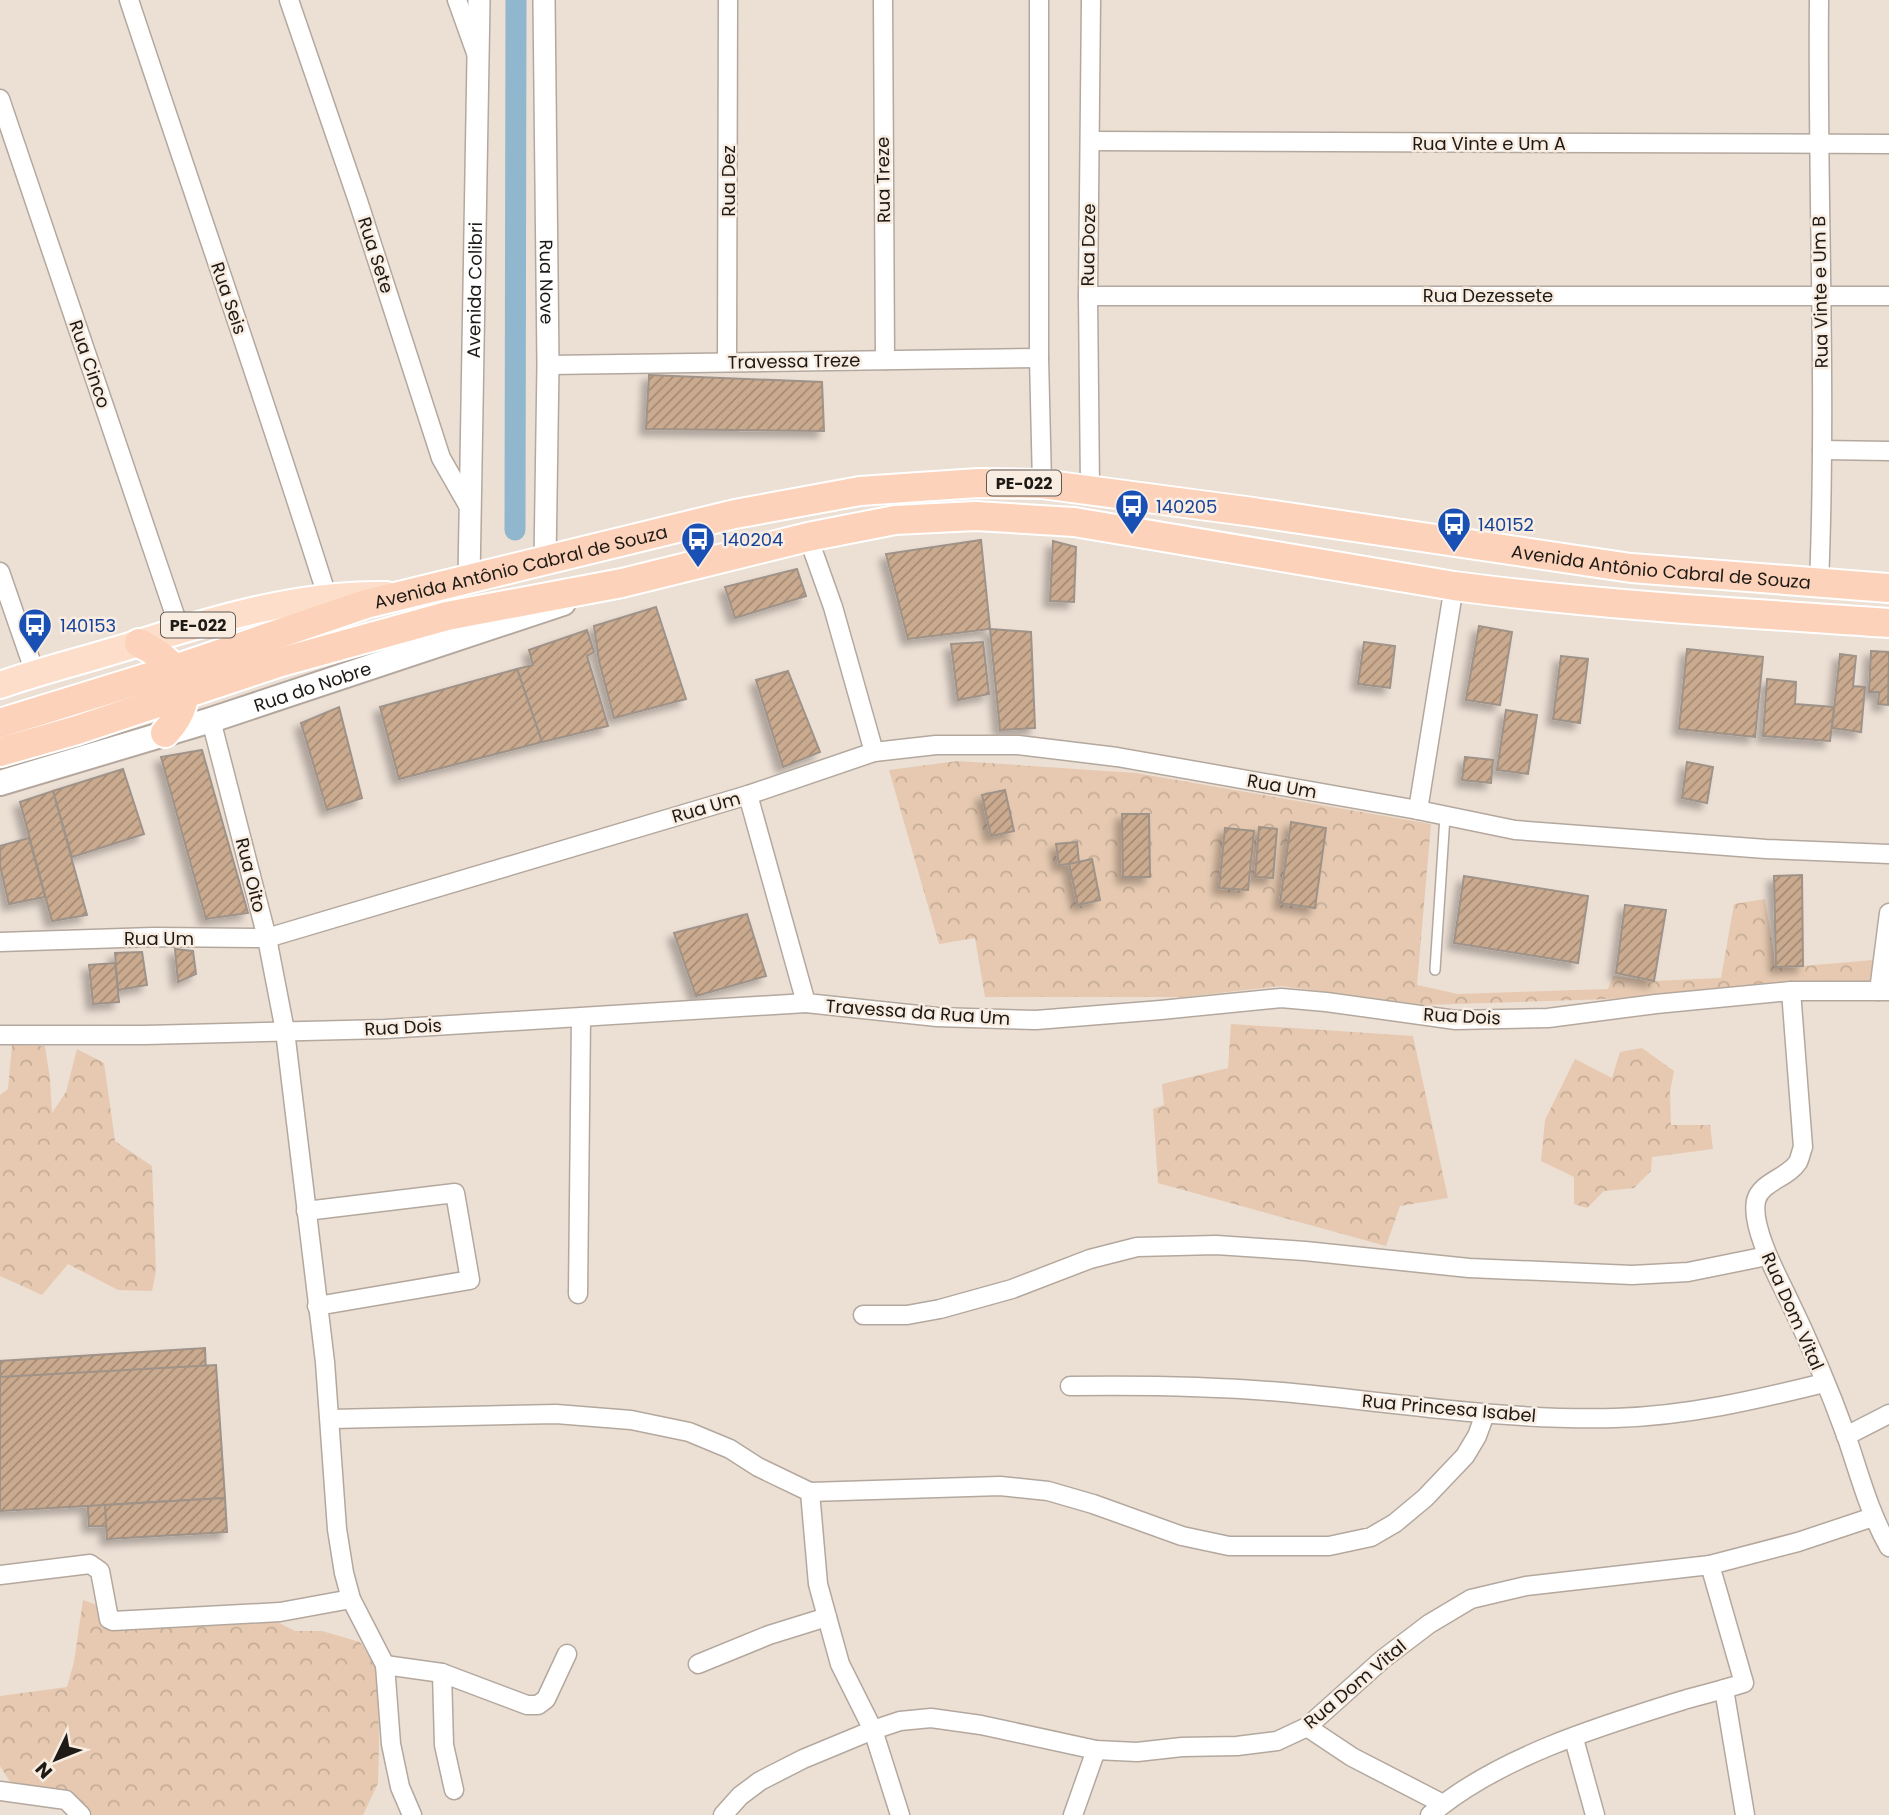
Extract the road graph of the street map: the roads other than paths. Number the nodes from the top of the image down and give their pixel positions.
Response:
1 (129, 0) edge
2 (289, 0) edge
3 (457, 0) edge
4 (479, 0) edge
5 (544, 0) edge
6 (728, 0) edge
7 (883, 0) edge
8 (1039, 0) edge
9 (1091, 0) edge
10 (1819, 0) edge
11 (478, 59) junction
12 (0, 99) edge
13 (1090, 141) junction
14 (1818, 144) junction
15 (1889, 144) edge
16 (1820, 295) junction
17 (1088, 296) junction
18 (1889, 296) edge
19 (1039, 358) junction
20 (885, 360) junction
21 (727, 362) junction
22 (548, 365) junction
23 (1822, 450) junction
24 (1889, 451) edge
25 (1041, 484) junction
26 (1090, 489) junction
27 (469, 507) junction
28 (808, 537) junction
29 (545, 562) junction
30 (0, 572) edge
31 (469, 579) junction
32 (622, 583) junction
33 (1819, 583) junction
34 (1454, 586) junction
35 (1889, 589) edge
36 (402, 595) junction
37 (327, 596) junction
38 (1889, 623) edge
39 (180, 629) junction
40 (139, 643) junction
41 (35, 673) junction
42 (180, 681) junction
43 (0, 685) edge
44 (211, 720) junction
45 (0, 723) edge
46 (165, 733) junction
47 (0, 752) edge
48 (874, 752) junction
49 (0, 783) edge
50 (748, 795) junction
51 (1418, 810) junction
52 (1445, 816) junction
53 (1889, 854) edge
54 (1889, 914) edge
55 (267, 938) junction
56 (0, 942) edge
57 (1435, 970) dead end
58 (1791, 991) junction
59 (1884, 991) edge
60 (806, 1003) junction
61 (581, 1018) junction
62 (1036, 1020) joint
63 (285, 1031) junction
64 (0, 1035) edge
65 (306, 1211) junction
66 (1767, 1256) junction
67 (578, 1294) dead end
68 (317, 1306) junction
69 (863, 1315) dead end
70 (1824, 1383) junction
71 (1070, 1386) dead end
72 (1485, 1414) junction
73 (1889, 1414) edge
74 (331, 1419) junction
75 (1846, 1436) junction
76 (810, 1492) junction
77 (1873, 1517) junction
78 (1889, 1547) edge
79 (1710, 1565) junction
80 (0, 1575) edge
81 (351, 1599) junction
82 (827, 1618) junction
83 (567, 1654) dead end
84 (698, 1664) dead end
85 (385, 1665) junction
86 (443, 1672) junction
87 (1724, 1689) junction
88 (1307, 1727) junction
89 (873, 1730) junction
90 (1574, 1739) junction
91 (1096, 1750) junction
92 (454, 1790) dead end
93 (0, 1791) edge
94 (1443, 1805) edge
95 (81, 1815) edge
96 (412, 1815) edge
97 (723, 1815) edge
98 (900, 1815) edge
99 (1073, 1815) edge
100 (1458, 1815) edge
101 (1595, 1815) edge
102 (1745, 1815) edge

1 - 37 street, Rua Seis
2 - 27 street, Rua Sete
3 - 11 street
4 - 11 street, Avenida Colibri
5 - 22 street, Rua Nove
6 - 21 street, Rua Dez
7 - 20 street, Rua Treze
8 - 19 street
9 - 13 street, Rua Doze
10 - 14 street, Rua Vinte e Um B
11 - 27 street, Avenida Colibri
12 - 39 street, Rua Cinco
13 - 14 street, Rua Vinte e Um A
13 - 17 street, Rua Doze
14 - 15 street, Rua Vinte e Um A
14 - 16 street, Rua Vinte e Um B
16 - 17 street, Rua Dezessete
16 - 18 street, Rua Dezessete
16 - 23 street, Rua Vinte e Um B
17 - 26 street, Rua Doze
19 - 20 street, Travessa Treze
19 - 25 street
20 - 21 street, Travessa Treze
21 - 22 street, Travessa Treze
22 - 29 street, Rua Nove
23 - 24 street
23 - 33 street, Rua Vinte e Um B
25 - 26 highway, Avenida Antônio Cabral de Souza / PE-022
25 - 29 highway, Avenida Antônio Cabral de Souza / PE-022
26 - 33 highway, Avenida Antônio Cabral de Souza / PE-022
27 - 31 street, Avenida Colibri
28 - 32 highway, Avenida Antônio Cabral de Souza / PE-022
28 - 34 highway, Avenida Antônio Cabral de Souza / PE-022
28 - 48 street
29 - 31 highway, Avenida Antônio Cabral de Souza / PE-022
30 - 41 street
31 - 36 highway, Avenida Antônio Cabral de Souza / PE-022
32 - 42 highway, Avenida Antônio Cabral de Souza / PE-022
32 - 44 main road, Rua do Nobre
33 - 35 highway, Avenida Antônio Cabral de Souza / PE-022
34 - 38 highway, Avenida Antônio Cabral de Souza / PE-022
34 - 51 street
36 - 37 main road, PE-022
36 - 42 highway, Avenida Antônio Cabral de Souza / PE-022
37 - 39 main road, PE-022
39 - 40 main road, PE-022
40 - 41 main road, PE-022
40 - 42 highway
41 - 43 main road, PE-022
42 - 45 highway, Avenida Antônio Cabral de Souza / PE-022
42 - 46 highway
42 - 47 highway, Avenida Antônio Cabral de Souza / PE-022
44 - 46 main road, Rua do Nobre
44 - 55 street, Rua Oito
46 - 49 main road, Rua do Nobre
48 - 50 street, Rua Um
48 - 51 street, Rua Um
50 - 55 street, Rua Um
50 - 60 street, Travessa da Rua Um
51 - 52 street, Rua Um
52 - 53 street, Rua Um
52 - 57 lane
54 - 59 street
55 - 56 street, Rua Um
55 - 63 street, Rua Oito
58 - 59 street, Rua Dois
58 - 62 street, Rua Dois
58 - 66 street, Rua Dom Vital
60 - 61 street, Rua Dois
60 - 62 street, Travessa da Rua Um
61 - 63 street, Rua Dois
61 - 67 street
63 - 64 street, Rua Dois
63 - 65 street, Rua Oito
65 - 68 street, Rua Oito
65 - 68 street
66 - 69 street
66 - 70 street, Rua Dom Vital
68 - 74 street, Rua Oito
70 - 72 street, Rua Princesa Isabel
70 - 75 street, Rua Dom Vital
71 - 72 street, Rua Princesa Isabel
72 - 76 street
73 - 75 street
74 - 76 street
74 - 81 street, Rua Oito
75 - 77 street, Rua Dom Vital
76 - 82 street
77 - 78 street, Rua Dom Vital
77 - 79 street, Rua Dom Vital
79 - 87 street
79 - 88 street, Rua Dom Vital
80 - 81 street
81 - 85 street, Rua Oito
82 - 84 street
82 - 89 street
83 - 86 street
85 - 86 street
85 - 96 street
86 - 92 street
87 - 90 street
87 - 102 street
88 - 91 street, Rua Dom Vital
88 - 94 street
89 - 91 street, Rua Dom Vital
89 - 97 street, Rua Dom Vital
89 - 98 street
90 - 94 street
90 - 101 street
91 - 99 street
93 - 95 street
94 - 100 street

